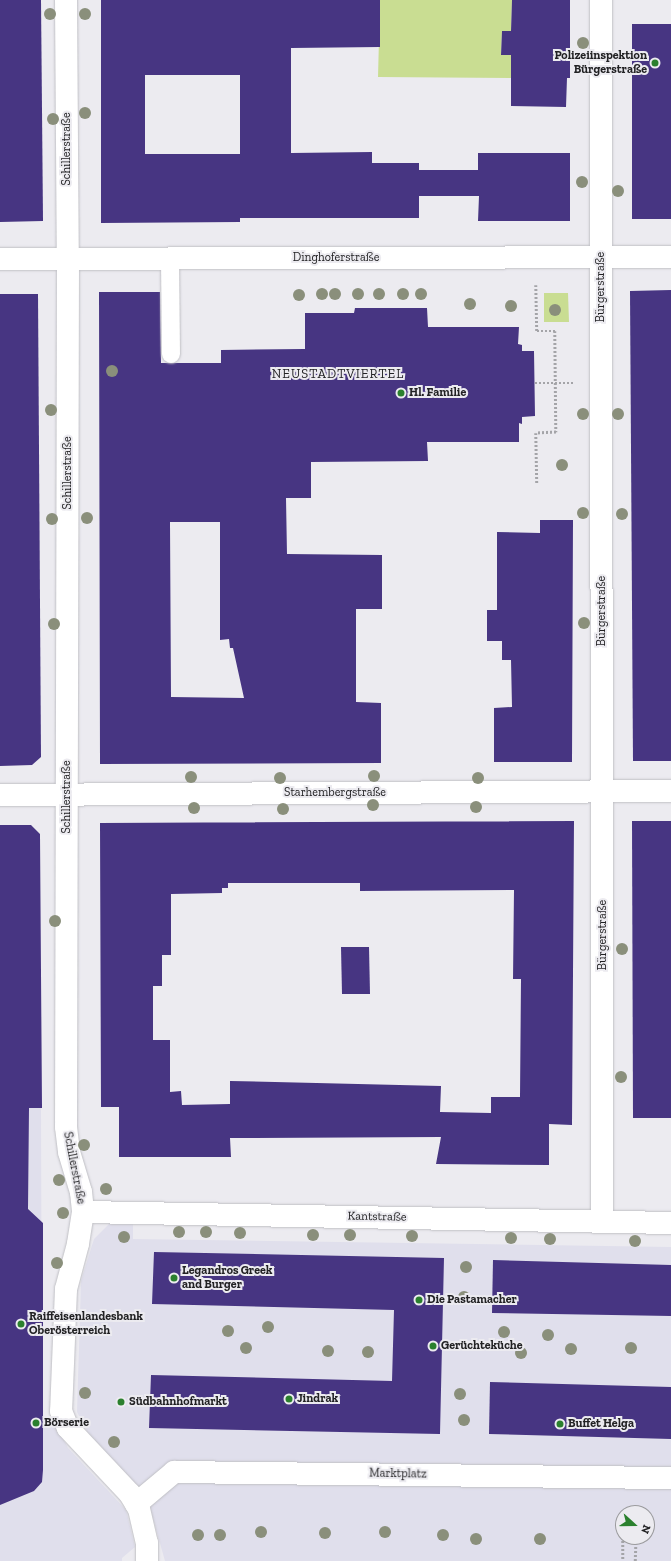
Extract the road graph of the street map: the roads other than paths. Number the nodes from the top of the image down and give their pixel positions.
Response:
1 (66, 0) edge
2 (601, 0) edge
3 (600, 257) junction
4 (671, 257) edge
5 (170, 258) junction
6 (0, 259) edge
7 (68, 259) junction
8 (171, 354) dead end
9 (603, 791) junction
10 (671, 791) edge
11 (0, 795) edge
12 (67, 795) junction
13 (83, 1212) junction
14 (602, 1221) junction
15 (671, 1223) edge
16 (671, 1478) edge
17 (136, 1504) junction
18 (147, 1561) edge

1 - 7 street, Schillerstraße
2 - 3 street, Bürgerstraße
3 - 4 street, Dinghoferstraße
3 - 5 street, Dinghoferstraße
3 - 9 street, Bürgerstraße
5 - 7 street, Dinghoferstraße
5 - 8 lane
6 - 7 street, Dinghoferstraße
7 - 12 street, Schillerstraße
9 - 10 street, Starhembergstraße
9 - 12 street, Starhembergstraße
9 - 14 street, Bürgerstraße
11 - 12 street, Starhembergstraße
12 - 13 street, Schillerstraße
13 - 14 street, Kantstraße
13 - 17 street, Schillerstraße
14 - 15 street, Kantstraße
16 - 17 street, Marktplatz
17 - 18 street, Schillerstraße

